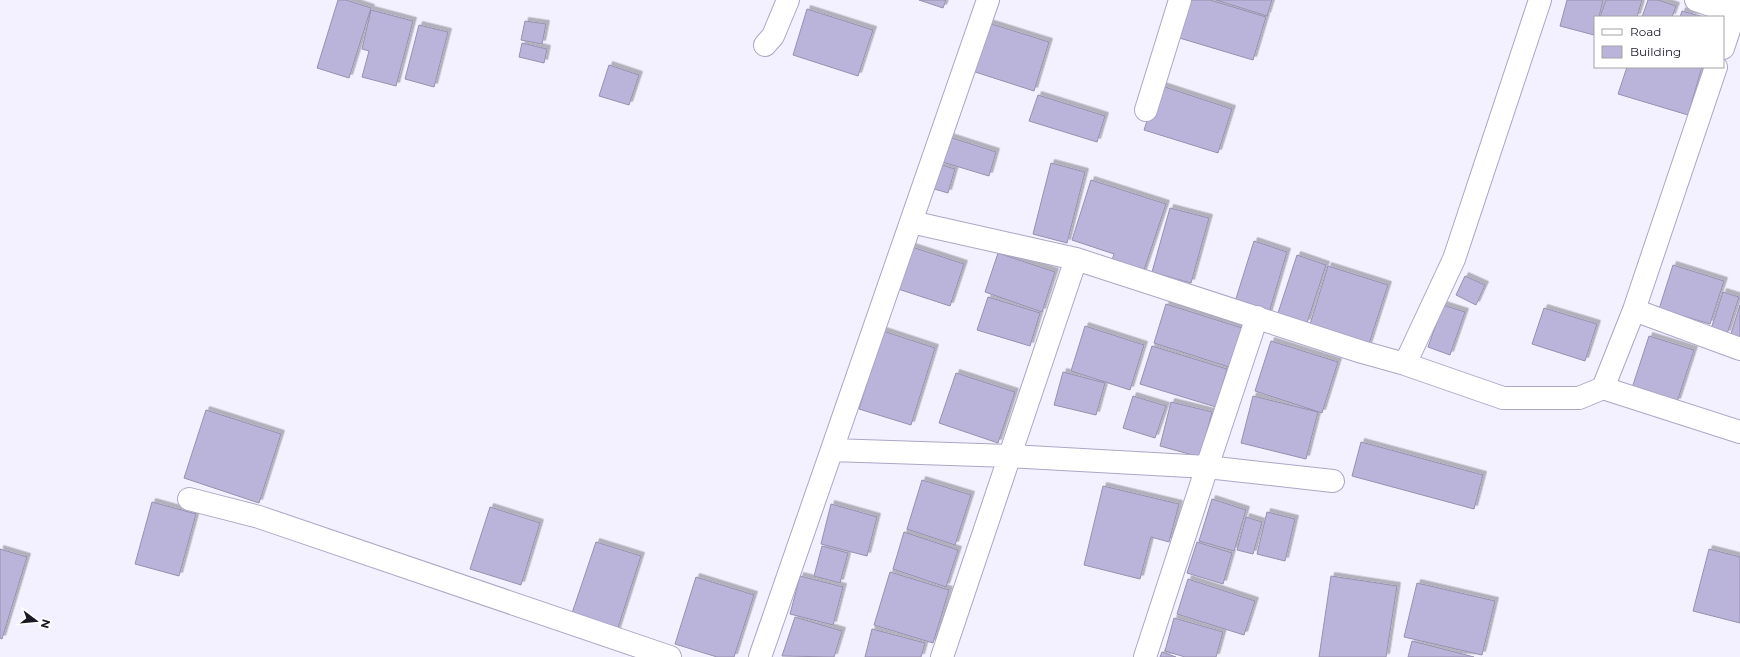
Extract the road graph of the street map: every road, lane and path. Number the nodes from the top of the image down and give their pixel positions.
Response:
1 (788, 0) edge
2 (988, 0) edge
3 (1180, 0) edge
4 (1540, 0) edge
5 (1696, 0) edge
6 (1738, 9) edge
7 (765, 45) dead end
8 (1724, 45) edge
9 (1716, 68) edge
10 (1146, 110) dead end
11 (911, 222) junction
12 (1076, 259) junction
13 (1634, 310) junction
14 (1258, 317) junction
15 (1740, 349) edge
16 (1405, 364) junction
17 (1603, 388) junction
18 (1740, 432) edge
19 (832, 450) junction
20 (1009, 456) junction
21 (1207, 467) junction
22 (1333, 481) dead end
23 (189, 499) dead end
24 (670, 657) edge
25 (760, 657) edge
26 (942, 657) edge
27 (1145, 657) edge

1 - 7 street
2 - 11 street
3 - 10 street
4 - 16 street
5 - 6 street
6 - 8 street
9 - 13 street
11 - 12 street
11 - 19 street
12 - 14 street
12 - 20 street
13 - 15 street
13 - 17 street
14 - 16 street
14 - 21 street
16 - 17 street
17 - 18 street
19 - 20 street
19 - 25 street
20 - 21 street
20 - 26 street
21 - 22 street
21 - 27 street
23 - 24 street

